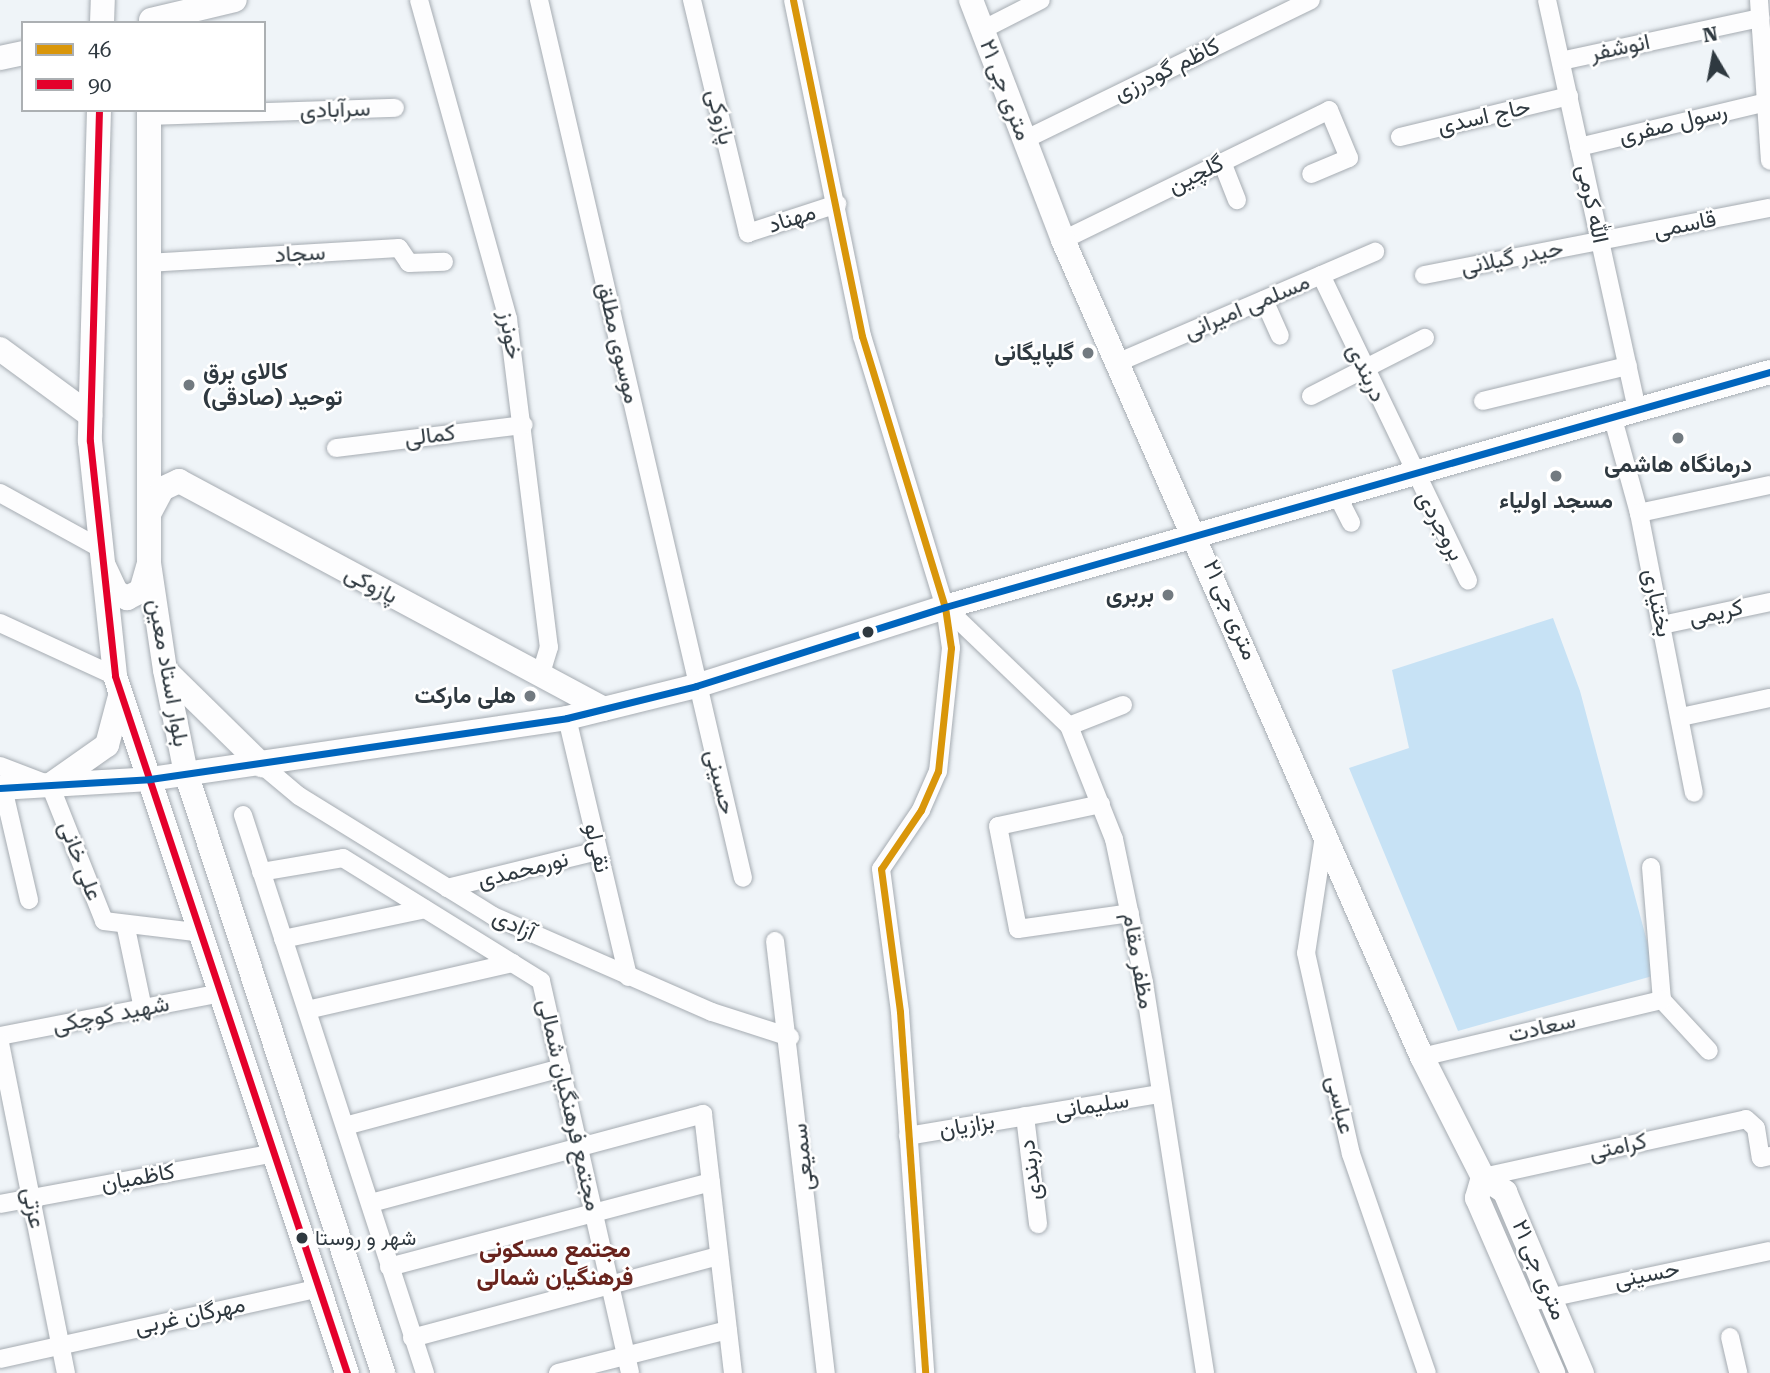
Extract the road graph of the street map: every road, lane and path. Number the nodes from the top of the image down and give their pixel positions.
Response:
1 (103, 0) edge
2 (235, 0) edge
3 (419, 0) edge
4 (539, 0) edge
5 (692, 0) edge
6 (793, 0) edge
7 (971, 0) edge
8 (1041, 0) edge
9 (1311, 0) edge
10 (1547, 0) edge
11 (1759, 0) edge
12 (151, 14) edge
13 (1760, 18) junction
14 (102, 21) edge
15 (982, 30) junction
16 (21, 53) edge
17 (0, 58) edge
18 (1561, 61) junction
19 (1569, 96) junction
20 (395, 108) dead end
21 (266, 111) edge
22 (99, 112) edge
23 (198, 112) edge
24 (1768, 112) edge
25 (149, 113) edge
26 (1400, 137) dead end
27 (1024, 140) junction
28 (1580, 146) junction
29 (1770, 161) edge
30 (1223, 162) junction
31 (1311, 174) dead end
32 (1237, 200) dead end
33 (836, 204) junction
34 (1770, 208) edge
35 (748, 233) joint
36 (1063, 240) junction
37 (1600, 242) junction
38 (1375, 252) dead end
39 (444, 262) dead end
40 (147, 263) junction
41 (1321, 275) junction
42 (1424, 275) dead end
43 (1265, 300) junction
44 (1280, 336) dead end
45 (1425, 338) dead end
46 (0, 349) edge
47 (1119, 362) junction
48 (1628, 366) junction
49 (1363, 368) junction
50 (1770, 372) edge
51 (1311, 396) dead end
52 (1483, 401) dead end
53 (1637, 408) junction
54 (90, 415) junction
55 (1612, 415) junction
56 (524, 425) junction
57 (335, 448) dead end
58 (1411, 471) junction
59 (1770, 485) edge
60 (0, 493) edge
61 (1337, 495) junction
62 (149, 513) junction
63 (1639, 513) junction
64 (1351, 523) dead end
65 (1199, 539) junction
66 (96, 546) junction
67 (149, 564) junction
68 (1468, 581) dead end
69 (1770, 602) edge
70 (945, 607) junction
71 (0, 622) edge
72 (1662, 625) junction
73 (165, 670) junction
74 (532, 672) junction
75 (117, 684) junction
76 (696, 686) junction
77 (1770, 698) edge
78 (1123, 705) dead end
79 (604, 709) junction
80 (1681, 716) junction
81 (567, 718) junction
82 (1069, 726) junction
83 (262, 765) junction
84 (186, 773) junction
85 (150, 779) junction
86 (1, 781) edge
87 (50, 785) junction
88 (1694, 793) dead end
89 (1101, 804) junction
90 (243, 815) dead end
91 (1324, 829) junction
92 (598, 851) junction
93 (1651, 867) dead end
94 (261, 872) junction
95 (743, 878) dead end
96 (447, 888) junction
97 (29, 900) dead end
98 (425, 909) junction
99 (1130, 913) junction
100 (126, 928) junction
101 (203, 933) junction
102 (284, 939) junction
103 (775, 941) dead end
104 (513, 963) junction
105 (628, 978) junction
106 (258, 985) junction
107 (222, 993) junction
108 (1662, 1000) junction
109 (143, 1009) junction
110 (307, 1010) junction
111 (0, 1036) edge
112 (790, 1037) junction
113 (0, 1043) edge
114 (1709, 1051) dead end
115 (1422, 1057) junction
116 (561, 1068) junction
117 (1159, 1094) junction
118 (1025, 1116) junction
119 (345, 1126) junction
120 (908, 1136) junction
121 (579, 1148) junction
122 (276, 1153) junction
123 (1765, 1157) edge
124 (1483, 1177) junction
125 (711, 1182) junction
126 (31, 1198) junction
127 (370, 1203) junction
128 (0, 1204) edge
129 (593, 1211) junction
130 (1038, 1224) dead end
131 (1770, 1251) edge
132 (719, 1256) junction
133 (389, 1267) junction
134 (609, 1283) junction
135 (319, 1288) junction
136 (1549, 1294) junction
137 (1525, 1303) junction
138 (728, 1330) junction
139 (1730, 1337) dead end
140 (412, 1338) junction
141 (60, 1344) junction
142 (625, 1353) junction
143 (0, 1359) edge
144 (66, 1373) edge
145 (347, 1373) edge
146 (383, 1373) edge
147 (425, 1373) edge
148 (558, 1373) edge
149 (630, 1373) edge
150 (733, 1373) edge
151 (826, 1373) edge
152 (925, 1373) edge
153 (1205, 1373) edge
154 (1427, 1373) edge
155 (1553, 1373) edge
156 (1582, 1373) edge
157 (1738, 1373) edge

1 - 14 main road
2 - 12 main road
3 - 56 street, خونرز
4 - 76 street, موسوی مطلق
5 - 35 street, پازوکی
6 - 33 street
7 - 15 main road, ۲۱ متری جی
8 - 15 street
9 - 27 street, کاظم گودرزی
10 - 18 street, الله کرمی
11 - 13 street
13 - 18 street, انوشفر
13 - 24 street
15 - 27 main road, ۲۱ متری جی
16 - 17 main road
18 - 19 street, الله کرمی
19 - 26 street, حاج اسدی
19 - 28 street, الله کرمی
20 - 21 street, سرآبادی
22 - 54 main road, بلوار استاد معین
23 - 25 street, سرآبادی
24 - 28 street, رسول صفری
24 - 29 street
25 - 40 main road, بلوار استاد معین
27 - 36 main road, ۲۱ متری جی
28 - 37 street, الله کرمی
30 - 31 street, گلچین
30 - 32 street
30 - 36 street, گلچین
33 - 35 street, مهناد
33 - 70 street
34 - 37 street, قاسمی
36 - 47 main road, ۲۱ متری جی
37 - 42 street, حیدر گیلانی
37 - 48 street, الله کرمی
38 - 41 street, مسلمی امیرانی
39 - 40 street, سجاد
40 - 62 main road, بلوار استاد معین
41 - 43 street, مسلمی امیرانی
41 - 49 street, دربندی
43 - 44 street
43 - 47 street, مسلمی امیرانی
45 - 49 street
46 - 54 main road
47 - 65 main road, ۲۱ متری جی
48 - 52 street
48 - 53 street, الله کرمی
49 - 51 street
49 - 58 street, دربندی
50 - 53 main road
53 - 55 main road
54 - 66 main road, بلوار استاد معین
55 - 58 main road
55 - 63 street, بختیاری
56 - 57 street, کمالی
56 - 74 street, خونرز
58 - 61 main road
58 - 68 street, بروجردی
59 - 63 street
60 - 66 street
61 - 64 street
61 - 65 main road
62 - 67 main road, بلوار استاد معین
62 - 74 main road, پازوکی
63 - 72 street, بختیاری
65 - 70 main road
65 - 91 main road, ۲۱ متری جی
66 - 67 main road
66 - 75 main road, بلوار استاد معین
67 - 73 main road, بلوار استاد معین
69 - 72 street, کریمی
70 - 76 main road
70 - 82 street, مظفر مقام
70 - 120 street
71 - 75 street
72 - 80 street, بختیاری
73 - 83 main road
73 - 84 main road, بلوار استاد معین
74 - 79 main road, پازوکی
75 - 85 main road, بلوار استاد معین
75 - 87 main road
76 - 79 main road
76 - 95 street, حسینی
77 - 80 street
78 - 82 street
79 - 81 main road
80 - 88 street, بختیاری
81 - 83 main road
81 - 92 street, نقی‌لو
82 - 89 street, مظفر مقام
83 - 84 main road
83 - 96 street, آزادی
84 - 85 main road
84 - 106 main road, بلوار استاد معین
85 - 87 main road
85 - 101 main road, بلوار استاد معین
86 - 87 main road
86 - 97 street
87 - 100 street, علی خانی
89 - 99 street, مظفر مقام
89 - 99 street
90 - 94 street
91 - 115 main road, ۲۱ متری جی
91 - 154 street, عباسی
92 - 96 street, نورمحمدی
92 - 105 street, نقی‌لو
93 - 108 street
94 - 98 street, مجتمع فرهنگیان شمالی
94 - 102 street
96 - 105 street, آزادی
98 - 102 street
98 - 104 street, مجتمع فرهنگیان شمالی
99 - 117 street, مظفر مقام
100 - 101 street
100 - 109 street
101 - 107 main road, بلوار استاد معین
102 - 110 street
103 - 112 street, سمیعی
104 - 110 street
104 - 116 street, مجتمع فرهنگیان شمالی
105 - 112 street, آزادی
106 - 107 main road
106 - 146 main road, بلوار استاد معین
107 - 109 street, شهید کوچکی
107 - 122 main road, بلوار استاد معین
108 - 114 street
108 - 115 street, سعادت
109 - 111 street, شهید کوچکی
110 - 119 street
112 - 151 street, سمیعی
113 - 126 street, عزتی
115 - 124 main road, ۲۱ متری جی
116 - 119 street
116 - 121 street, مجتمع فرهنگیان شمالی
117 - 118 street, سلیمانی
117 - 153 street, مظفر مقام
118 - 120 street, بزازیان
118 - 130 street, دربندی
119 - 127 street
120 - 152 street
121 - 125 street
121 - 127 street
121 - 129 street, مجتمع فرهنگیان شمالی
122 - 126 street, کاظمیان
122 - 135 main road, بلوار استاد معین
123 - 124 street, کرامتی
124 - 136 main road, ۲۱ متری جی
124 - 137 main road, ۲۱ متری جی
125 - 129 street
125 - 132 street
126 - 128 street, کاظمیان
126 - 141 street, عزتی
127 - 133 street
129 - 133 street
129 - 134 street, مجتمع فرهنگیان شمالی
131 - 136 street, حسینی
132 - 134 street
132 - 138 street
133 - 140 street
134 - 140 street
134 - 142 street, مجتمع فرهنگیان شمالی
135 - 141 street, مهرگان غربی
135 - 145 main road, بلوار استاد معین
136 - 137 street, حسینی
136 - 156 main road, ۲۱ متری جی
137 - 155 main road, ۲۱ متری جی
138 - 142 street
138 - 150 street
139 - 157 street
140 - 147 street
141 - 143 street, مهرگان غربی
141 - 144 street, عزتی
142 - 148 street
142 - 149 street, مجتمع فرهنگیان شمالی

